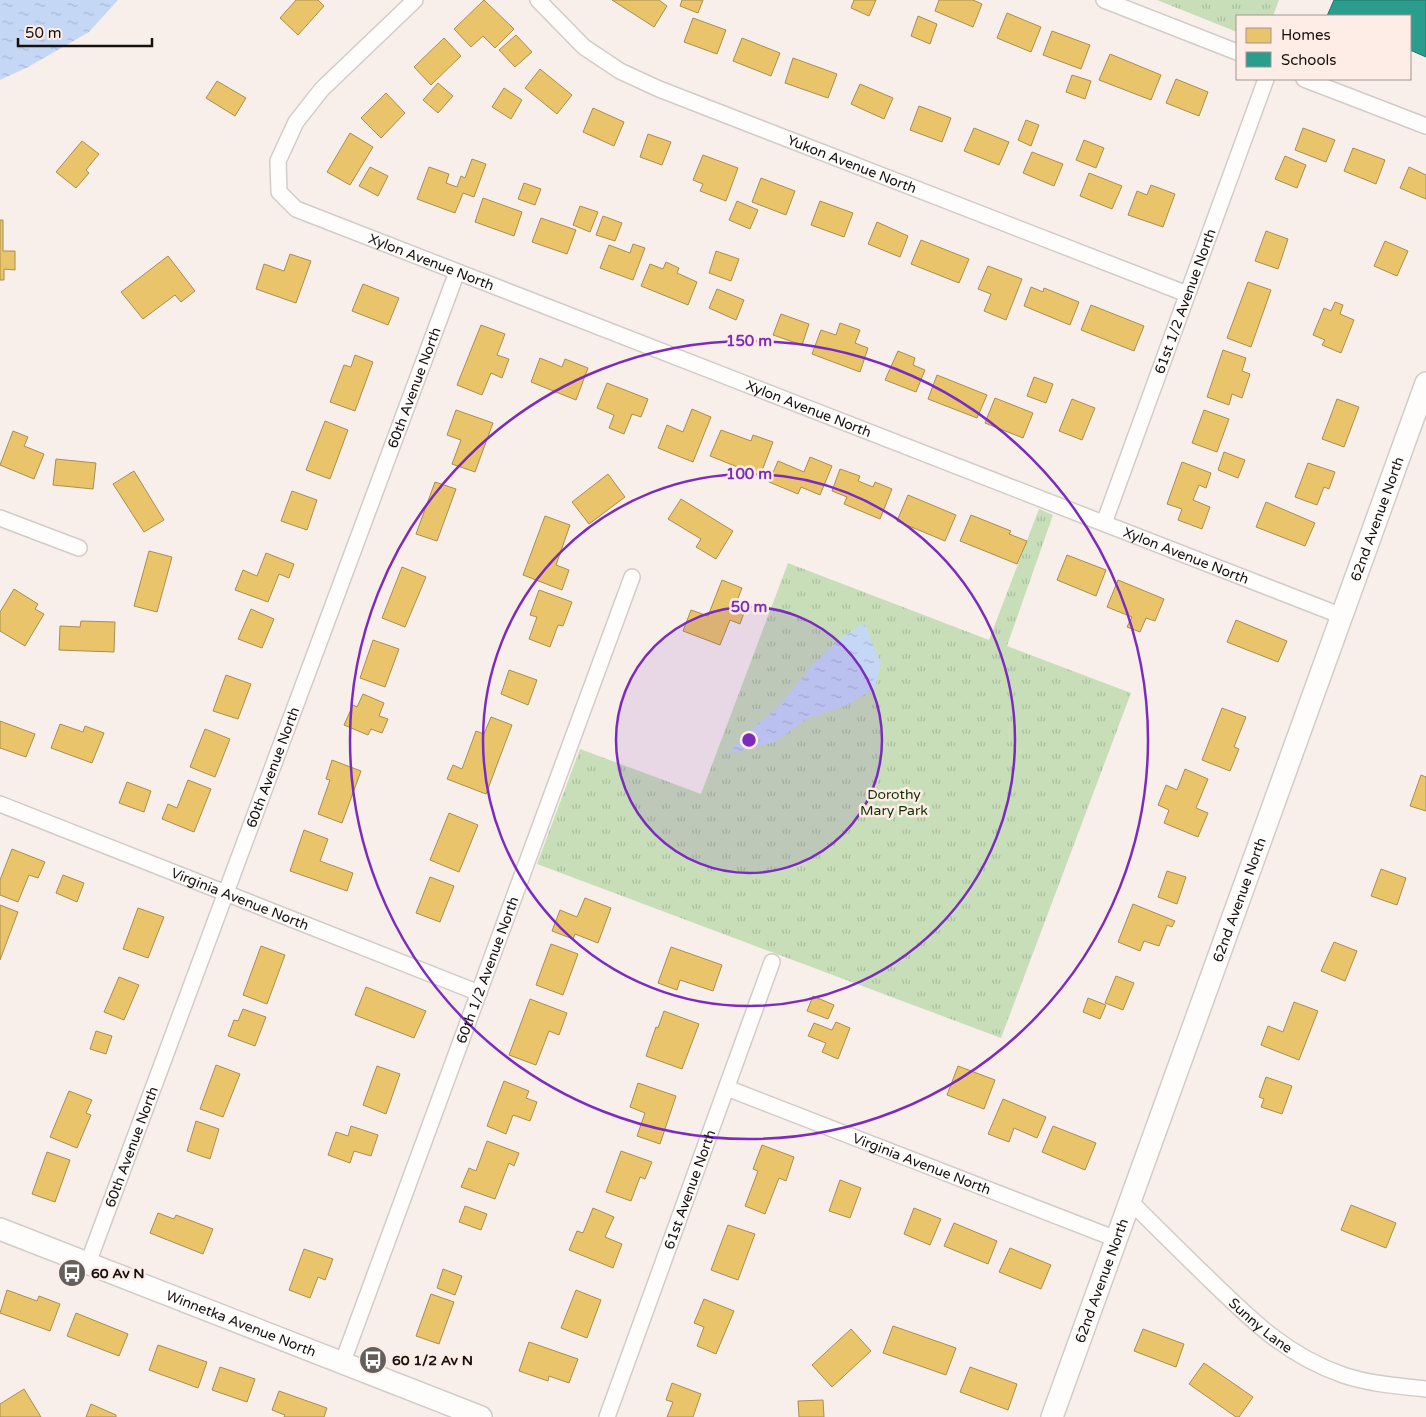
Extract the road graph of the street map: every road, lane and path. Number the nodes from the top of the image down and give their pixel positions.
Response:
1 (414, 0) edge
2 (538, 0) edge
3 (1104, 0) edge
4 (1236, 52) edge
5 (1266, 80) edge
6 (1307, 80) edge
7 (1426, 126) edge
8 (457, 272) junction
9 (1187, 294) junction
10 (1426, 383) edge
11 (0, 518) edge
12 (1104, 523) junction
13 (79, 548) dead end
14 (632, 577) dead end
15 (1342, 616) junction
16 (0, 804) edge
17 (226, 892) junction
18 (772, 962) dead end
19 (479, 992) junction
20 (727, 1088) junction
21 (1129, 1200) junction
22 (0, 1229) edge
23 (1116, 1239) junction
24 (88, 1263) junction
25 (342, 1364) junction
26 (1426, 1389) edge
27 (481, 1417) edge
28 (607, 1417) edge
29 (1052, 1417) edge

1 - 8 street, Xylon Avenue North
2 - 9 street, Yukon Avenue North
3 - 4 street
5 - 9 street, 61st 1/2 Avenue North
6 - 7 street
8 - 12 street, Xylon Avenue North
8 - 17 street, 60th Avenue North
9 - 12 street, 61st 1/2 Avenue North
10 - 15 street, 62nd Avenue North
11 - 13 street
12 - 15 street, Xylon Avenue North
14 - 19 street, 60th 1/2 Avenue North
15 - 21 street, 62nd Avenue North
16 - 17 street, Virginia Avenue North
17 - 19 street, Virginia Avenue North
17 - 24 street, 60th Avenue North
18 - 20 street, 61st Avenue North
19 - 25 street, 60th 1/2 Avenue North
20 - 23 street, Virginia Avenue North
20 - 28 street, 61st Avenue North
21 - 23 street, 62nd Avenue North
21 - 26 street, Sunny Lane
22 - 24 street, Winnetka Avenue North
23 - 29 street, 62nd Avenue North
24 - 25 street, Winnetka Avenue North
25 - 27 street, Winnetka Avenue North

